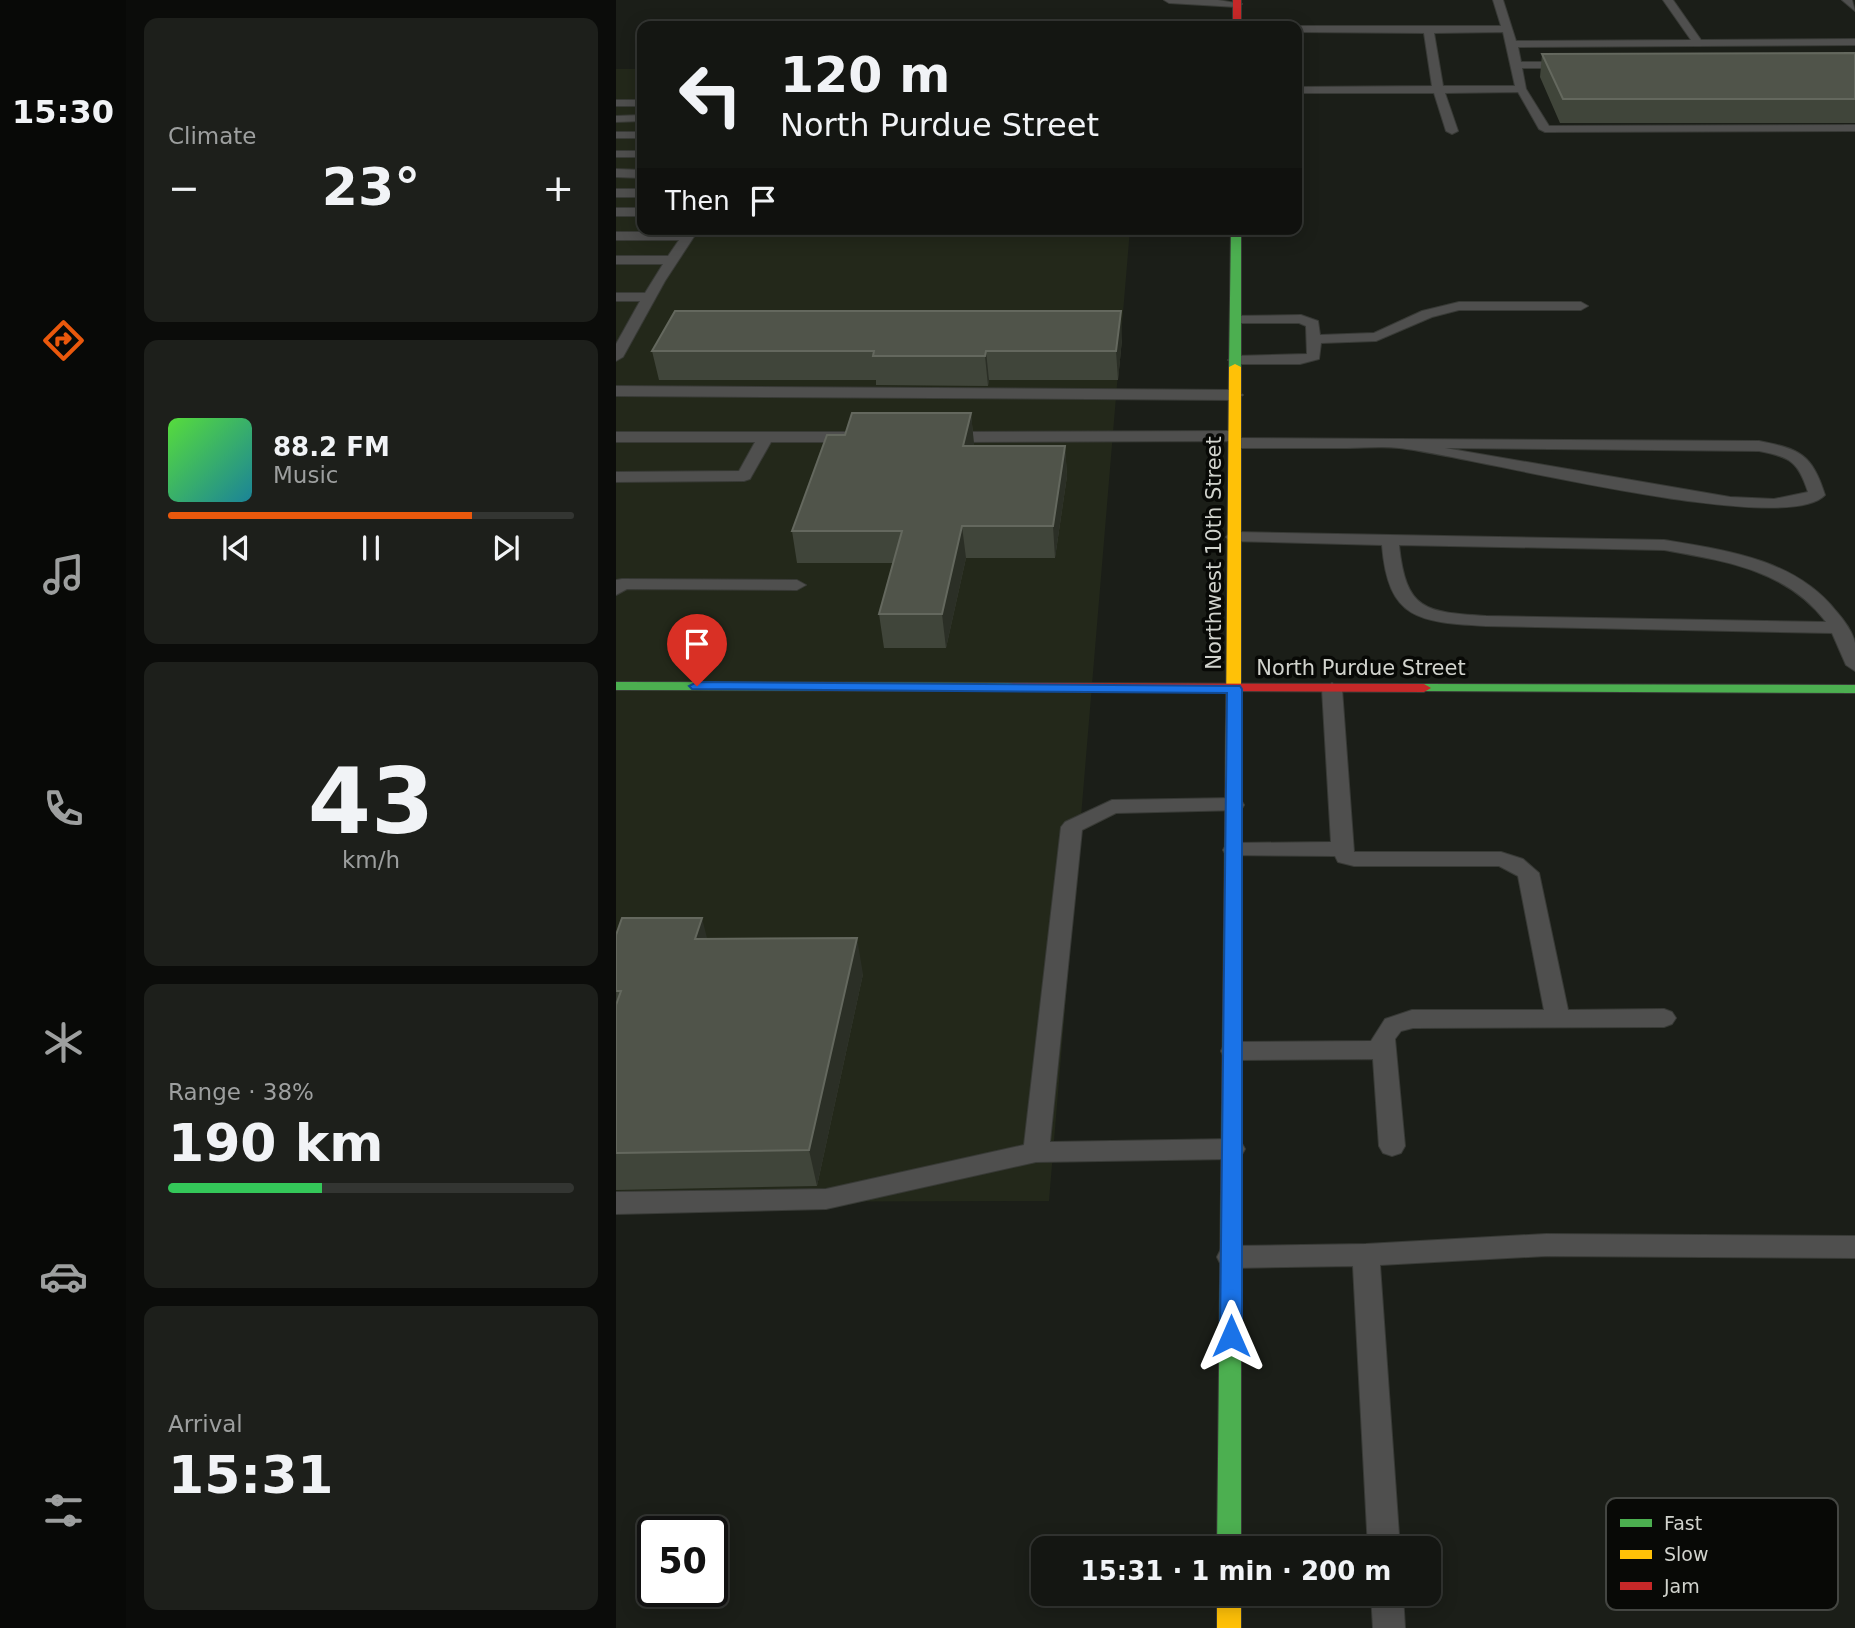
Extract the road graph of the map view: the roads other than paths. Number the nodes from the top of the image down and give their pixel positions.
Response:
1 (1169, 0) edge
2 (1497, 0) edge
3 (1668, 0) edge
4 (1847, 0) edge
5 (1237, 2) edge
6 (1855, 8) edge
7 (1237, 21) edge
8 (1302, 29) edge
9 (1507, 29) junction
10 (1429, 30) junction
11 (1697, 42) junction
12 (1855, 42) edge
13 (1512, 44) junction
14 (1516, 65) junction
15 (1583, 65) edge
16 (1438, 89) junction
17 (1521, 89) junction
18 (1302, 90) edge
19 (616, 103) edge
20 (637, 103) edge
21 (637, 118) edge
22 (616, 119) edge
23 (1855, 128) edge
24 (1451, 131) dead end
25 (616, 135) edge
26 (637, 135) edge
27 (616, 154) edge
28 (637, 154) edge
29 (616, 173) edge
30 (637, 174) edge
31 (616, 193) edge
32 (637, 193) edge
33 (616, 212) edge
34 (637, 212) edge
35 (637, 235) edge
36 (689, 235) edge
37 (1236, 235) edge
38 (616, 236) edge
39 (616, 260) edge
40 (672, 261) junction
41 (616, 297) edge
42 (649, 297) junction
43 (1581, 306) dead end
44 (1236, 319) junction
45 (623, 333) edge
46 (1314, 339) junction
47 (616, 357) edge
48 (1236, 360) junction
49 (616, 391) edge
50 (1236, 395) junction
51 (766, 437) junction
52 (863, 437) edge
53 (932, 437) edge
54 (616, 438) edge
55 (1236, 439) junction
56 (1398, 443) junction
57 (616, 477) edge
58 (1235, 537) junction
59 (1390, 540) junction
60 (797, 584) dead end
61 (616, 590) edge
62 (1838, 628) junction
63 (1855, 665) edge
64 (616, 686) edge
65 (1855, 688) edge
66 (1235, 689) junction
67 (1332, 689) junction
68 (1234, 806) junction
69 (1342, 849) junction
70 (1234, 850) junction
71 (1664, 1018) dead end
72 (1558, 1019) junction
73 (1384, 1050) junction
74 (1233, 1051) junction
75 (1392, 1146) dead end
76 (1233, 1149) junction
77 (1036, 1152) junction
78 (616, 1203) edge
79 (1855, 1247) edge
80 (1366, 1255) junction
81 (1231, 1257) junction
82 (1229, 1536) edge
83 (1383, 1536) edge
84 (1229, 1606) edge
85 (1388, 1606) edge
86 (1229, 1628) edge
87 (1389, 1628) edge

1 - 5 lane
2 - 9 lane
3 - 11 lane
4 - 6 lane
5 - 7 main road
8 - 10 lane
9 - 10 lane
9 - 13 lane
10 - 16 lane
11 - 12 lane
11 - 13 lane
13 - 14 lane
14 - 15 lane
14 - 17 lane
16 - 17 lane
16 - 18 lane
16 - 24 lane
17 - 23 lane
19 - 20 lane
21 - 22 lane
25 - 26 lane
27 - 28 lane
29 - 30 lane
31 - 32 lane
33 - 34 lane
35 - 38 lane
36 - 40 lane
37 - 44 main road, Northwest 10th Street
39 - 40 lane
40 - 42 lane
41 - 42 lane
42 - 45 lane
43 - 46 lane
44 - 46 lane
44 - 48 main road, Northwest 10th Street
45 - 47 lane
46 - 48 lane
48 - 50 main road, Northwest 10th Street
49 - 50 lane
50 - 55 main road, Northwest 10th Street
51 - 52 lane
51 - 54 lane
51 - 57 lane
53 - 55 lane
55 - 56 lane
55 - 58 main road, Northwest 10th Street
56 - 56 lane
58 - 59 lane
58 - 66 main road, Northwest 10th Street
59 - 62 lane
59 - 62 lane
60 - 61 lane
62 - 63 lane
64 - 66 main road, North Purdue Street
65 - 67 main road, North Purdue Street
66 - 67 main road, North Purdue Street
66 - 68 main road, Northwest 10th Street
67 - 69 lane
68 - 70 main road, Northwest 10th Street
68 - 77 lane
69 - 70 lane
69 - 72 lane
70 - 74 main road, Northwest 10th Street
71 - 72 lane
72 - 73 lane
73 - 74 lane
73 - 75 lane
74 - 76 main road, Northwest 10th Street
76 - 77 lane
76 - 81 main road, Northwest 10th Street
77 - 78 lane
79 - 80 lane
80 - 81 lane
80 - 83 lane
81 - 82 main road, Northwest 10th Street
84 - 86 main road
85 - 87 lane

